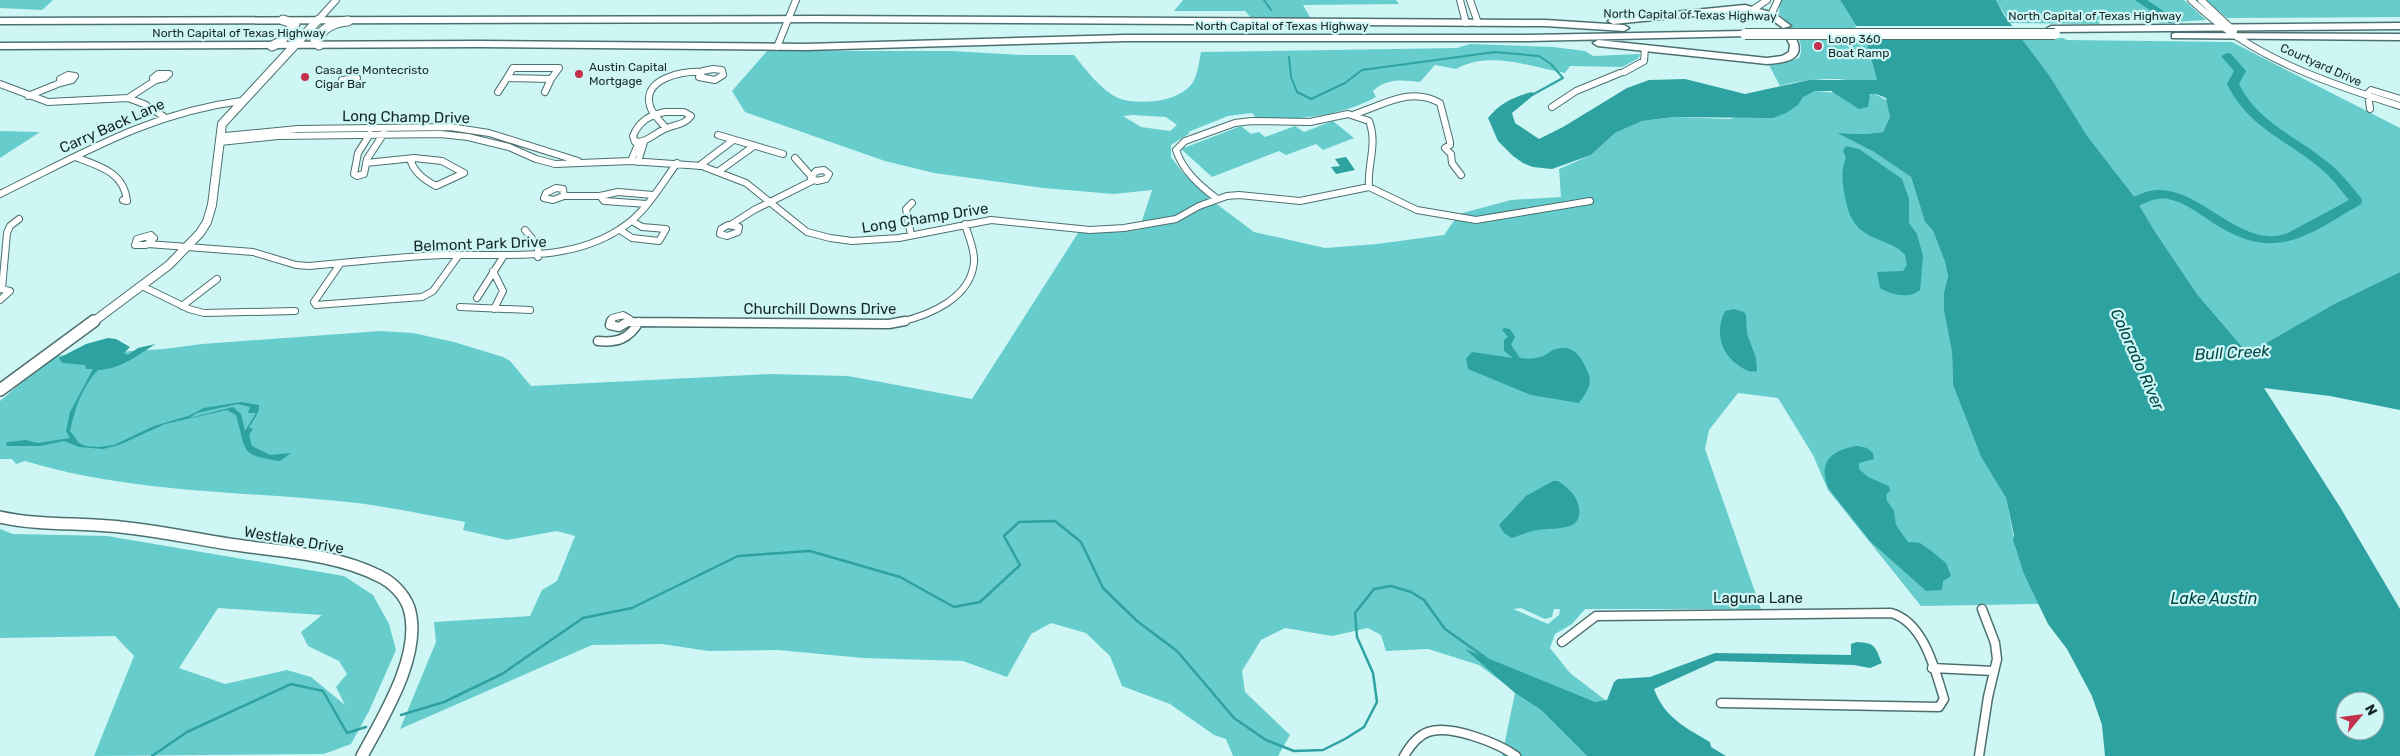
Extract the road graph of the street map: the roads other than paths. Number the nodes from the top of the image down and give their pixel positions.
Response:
1 (336, 0) edge
2 (796, 0) edge
3 (1460, 0) edge
4 (1470, 0) edge
5 (1767, 0) edge
6 (1778, 0) edge
7 (2191, 0) edge
8 (2201, 0) edge
9 (1754, 9) junction
10 (1771, 15) junction
11 (786, 19) junction
12 (284, 20) junction
13 (318, 20) junction
14 (359, 20) junction
15 (0, 21) edge
16 (1466, 23) junction
17 (1478, 23) junction
18 (1558, 24) junction
19 (1786, 26) dead end
20 (2400, 26) edge
21 (2232, 27) junction
22 (2222, 28) junction
23 (1743, 32) junction
24 (2053, 32) junction
25 (2237, 37) junction
26 (2400, 37) edge
27 (1528, 38) junction
28 (1792, 39) dead end
29 (293, 45) junction
30 (318, 45) junction
31 (0, 46) edge
32 (272, 46) junction
33 (777, 46) junction
34 (1645, 48) junction
35 (702, 72) dead end
36 (356, 78) dead end
37 (507, 78) junction
38 (551, 79) junction
39 (156, 80) dead end
40 (342, 80) dead end
41 (60, 82) dead end
42 (0, 84) edge
43 (498, 92) dead end
44 (545, 92) dead end
45 (28, 96) junction
46 (128, 98) junction
47 (2369, 98) junction
48 (2400, 99) edge
49 (241, 101) junction
50 (2400, 106) edge
51 (1552, 107) dead end
52 (2370, 109) dead end
53 (655, 114) junction
54 (1355, 114) junction
55 (163, 116) junction
56 (666, 128) junction
57 (381, 132) junction
58 (370, 134) junction
59 (718, 135) dead end
60 (509, 137) junction
61 (220, 139) junction
62 (732, 141) junction
63 (641, 142) junction
64 (498, 145) junction
65 (754, 146) junction
66 (783, 154) dead end
67 (75, 157) junction
68 (414, 157) junction
69 (795, 158) dead end
70 (634, 162) junction
71 (366, 163) junction
72 (587, 163) junction
73 (677, 163) junction
74 (699, 166) junction
75 (720, 170) junction
76 (1461, 176) dead end
77 (1369, 187) junction
78 (0, 194) edge
79 (653, 195) junction
80 (564, 196) dead end
81 (600, 196) junction
82 (1216, 198) junction
83 (123, 200) dead end
84 (1590, 201) dead end
85 (771, 202) junction
86 (912, 203) dead end
87 (646, 204) junction
88 (19, 219) dead end
89 (632, 221) junction
90 (732, 224) dead end
91 (965, 224) junction
92 (525, 230) dead end
93 (620, 230) junction
94 (911, 235) junction
95 (148, 244) dead end
96 (190, 246) junction
97 (459, 255) junction
98 (503, 257) junction
99 (538, 257) junction
100 (340, 264) junction
101 (493, 271) junction
102 (217, 279) dead end
103 (142, 286) junction
104 (1, 289) edge
105 (476, 298) dead end
106 (0, 300) edge
107 (182, 306) junction
108 (460, 307) dead end
109 (494, 309) junction
110 (530, 310) dead end
111 (296, 311) dead end
112 (629, 322) dead end
113 (639, 322) junction
114 (598, 341) dead end
115 (0, 389) edge
116 (0, 517) edge
117 (1982, 609) dead end
118 (1562, 642) dead end
119 (1932, 668) junction
120 (1994, 671) junction
121 (1721, 703) dead end
122 (362, 756) edge
123 (1404, 756) edge
124 (1516, 756) edge
125 (1979, 756) edge

1 - 13 street
2 - 11 street
3 - 16 street
4 - 17 street
5 - 9 street
6 - 10 street
7 - 22 street, Courtyard Drive
8 - 21 street
9 - 10 highway
9 - 18 highway
10 - 19 highway
11 - 14 highway, North Capital of Texas Highway
11 - 16 highway, North Capital of Texas Highway
11 - 33 street
12 - 13 highway, North Capital of Texas Highway
12 - 15 highway, North Capital of Texas Highway
12 - 32 main road
13 - 14 highway, North Capital of Texas Highway
13 - 29 street
14 - 30 main road
16 - 17 highway, North Capital of Texas Highway
17 - 18 highway, North Capital of Texas Highway
18 - 23 highway, North Capital of Texas Highway
20 - 21 highway, North Capital of Texas Highway
21 - 22 highway, North Capital of Texas Highway
21 - 25 street
22 - 24 highway, North Capital of Texas Highway
22 - 25 street, Courtyard Drive
23 - 24 highway, North Capital of Texas Highway, bridge
23 - 27 highway, North Capital of Texas Highway
24 - 25 highway, North Capital of Texas Highway
25 - 26 highway, North Capital of Texas Highway
25 - 47 street, Courtyard Drive
27 - 33 highway, North Capital of Texas Highway
27 - 34 highway
28 - 34 highway
29 - 30 highway, North Capital of Texas Highway
29 - 32 highway, North Capital of Texas Highway
29 - 49 street
30 - 33 highway, North Capital of Texas Highway
31 - 32 highway, North Capital of Texas Highway
34 - 51 street
35 - 53 street
36 - 40 street
37 - 38 street
37 - 38 street
37 - 43 street
38 - 44 street
39 - 46 street
41 - 45 street
42 - 45 street
45 - 46 street
46 - 55 street
47 - 48 street
47 - 50 street, Courtyard Drive
47 - 52 street
49 - 55 street, Carry Back Lane
49 - 61 street
53 - 56 street
53 - 56 street
53 - 63 street
54 - 76 street
54 - 77 street
54 - 82 street
55 - 67 street, Carry Back Lane
56 - 63 street
57 - 58 street, Long Champ Drive
57 - 60 street, Long Champ Drive
57 - 61 street, Long Champ Drive
57 - 64 street, Long Champ Drive
57 - 71 street
58 - 61 street, Long Champ Drive
58 - 71 street
59 - 62 street
60 - 64 street
60 - 72 street, Long Champ Drive
61 - 96 street
62 - 65 street
62 - 74 street
63 - 70 street
64 - 72 street, Long Champ Drive
65 - 66 street
65 - 75 street
67 - 78 street, Carry Back Lane
67 - 83 street
68 - 68 street
68 - 71 street
69 - 85 street
70 - 72 street, Long Champ Drive
70 - 73 street, Long Champ Drive
73 - 74 street, Long Champ Drive
73 - 79 street, Belmont Park Drive
74 - 75 street, Long Champ Drive
75 - 85 street, Long Champ Drive
77 - 82 street, Long Champ Drive
77 - 84 street
79 - 81 street
79 - 87 street, Belmont Park Drive
80 - 81 street
81 - 87 street
82 - 91 street, Long Champ Drive
85 - 90 street
85 - 94 street, Long Champ Drive
86 - 94 street
87 - 89 street, Belmont Park Drive
88 - 104 street
89 - 93 street, Belmont Park Drive
89 - 93 street
91 - 94 street, Long Champ Drive
91 - 113 street, Churchill Downs Drive
92 - 99 street
93 - 99 street, Belmont Park Drive
95 - 96 street, Belmont Park Drive
96 - 100 street, Belmont Park Drive
96 - 103 street
97 - 98 street, Belmont Park Drive
97 - 100 street, Belmont Park Drive
97 - 100 street
98 - 99 street, Belmont Park Drive
98 - 101 street
101 - 105 street
101 - 109 street
102 - 107 street
103 - 107 street
103 - 115 street
104 - 106 street
107 - 111 street
108 - 109 street
109 - 110 street
112 - 113 street, Churchill Downs Drive
113 - 114 street
116 - 122 street, Westlake Drive
117 - 120 street
118 - 119 street, Laguna Lane
119 - 120 street
119 - 121 street, Laguna Lane
120 - 125 street
123 - 124 street

